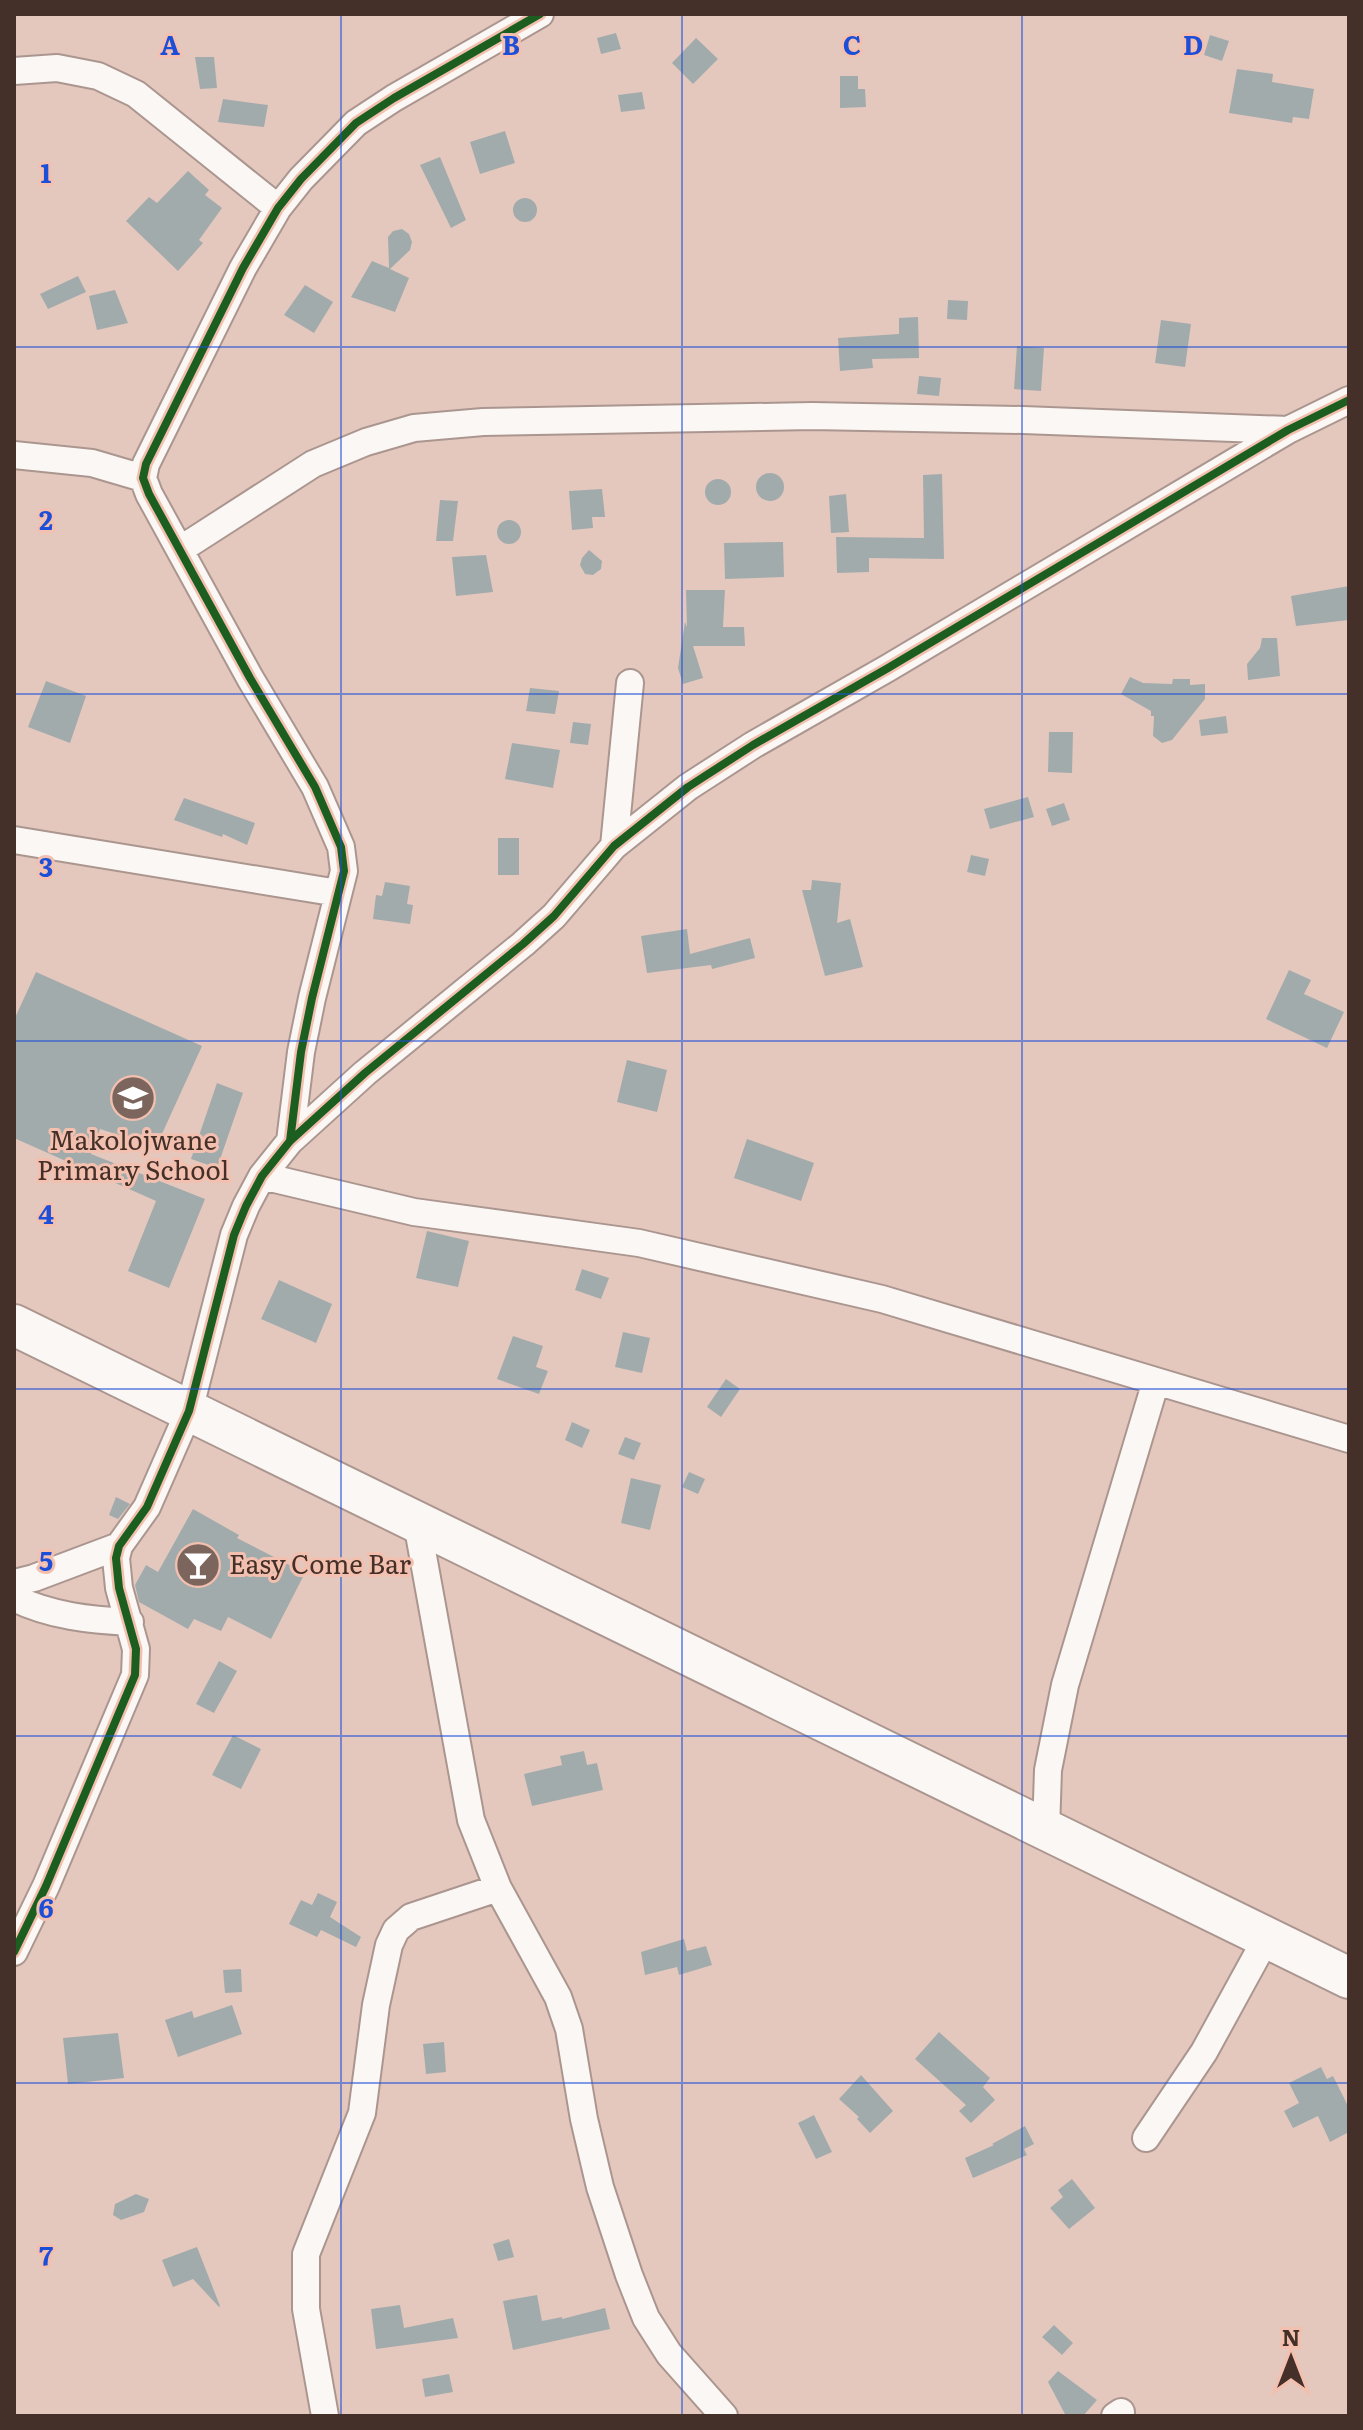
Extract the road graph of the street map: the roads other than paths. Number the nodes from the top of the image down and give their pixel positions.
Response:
1 (529, 17) edge
2 (14, 71) edge
3 (278, 208) junction
4 (1349, 400) edge
5 (1288, 430) junction
6 (14, 455) edge
7 (143, 478) junction
8 (181, 549) junction
9 (630, 683) dead end
10 (14, 840) edge
11 (614, 846) junction
12 (338, 893) junction
13 (290, 1141) junction
14 (262, 1176) junction
15 (14, 1325) edge
16 (1156, 1381) junction
17 (189, 1411) junction
18 (1349, 1439) edge
19 (417, 1523) junction
20 (119, 1546) junction
21 (14, 1583) edge
22 (14, 1598) edge
23 (130, 1622) junction
24 (1046, 1830) junction
25 (498, 1888) junction
26 (1267, 1937) junction
27 (14, 1952) edge
28 (1349, 1978) edge
29 (1146, 2138) dead end
30 (325, 2416) edge
31 (724, 2416) edge

1 - 3 street
2 - 3 street
3 - 7 street
4 - 5 street
5 - 8 street
5 - 11 street
6 - 7 street
7 - 8 street
8 - 12 street
9 - 11 street
10 - 12 street
11 - 13 street
12 - 13 street
13 - 14 street
14 - 16 street
14 - 17 street
15 - 17 main road
16 - 18 street
16 - 24 street
17 - 19 main road
17 - 20 street
19 - 24 main road
19 - 25 street
20 - 21 street
20 - 23 street
22 - 23 street
23 - 27 street
24 - 26 main road
25 - 30 street
25 - 31 street
26 - 28 main road
26 - 29 street

